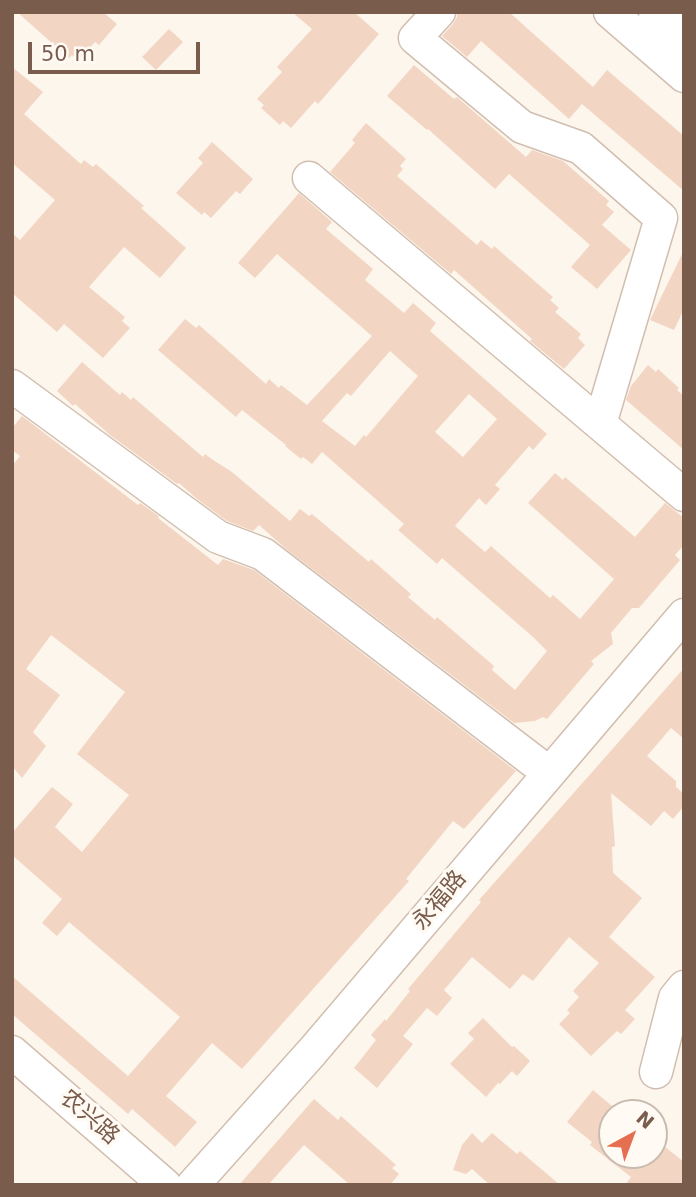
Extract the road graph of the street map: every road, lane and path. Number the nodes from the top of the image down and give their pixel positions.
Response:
1 (439, 12) edge
2 (610, 12) edge
3 (655, 12) edge
4 (684, 37) edge
5 (684, 76) edge
6 (309, 178) dead end
7 (12, 386) edge
8 (600, 424) junction
9 (684, 495) edge
10 (684, 614) edge
11 (549, 773) junction
12 (684, 988) edge
13 (12, 1052) edge
14 (656, 1072) dead end
15 (165, 1185) edge
16 (193, 1185) edge

1 - 8 street
2 - 5 street
3 - 4 street
6 - 8 street
7 - 11 street
8 - 9 street
10 - 11 street, 永福路
11 - 16 street, 永福路
12 - 14 street
13 - 15 street, 农兴路

